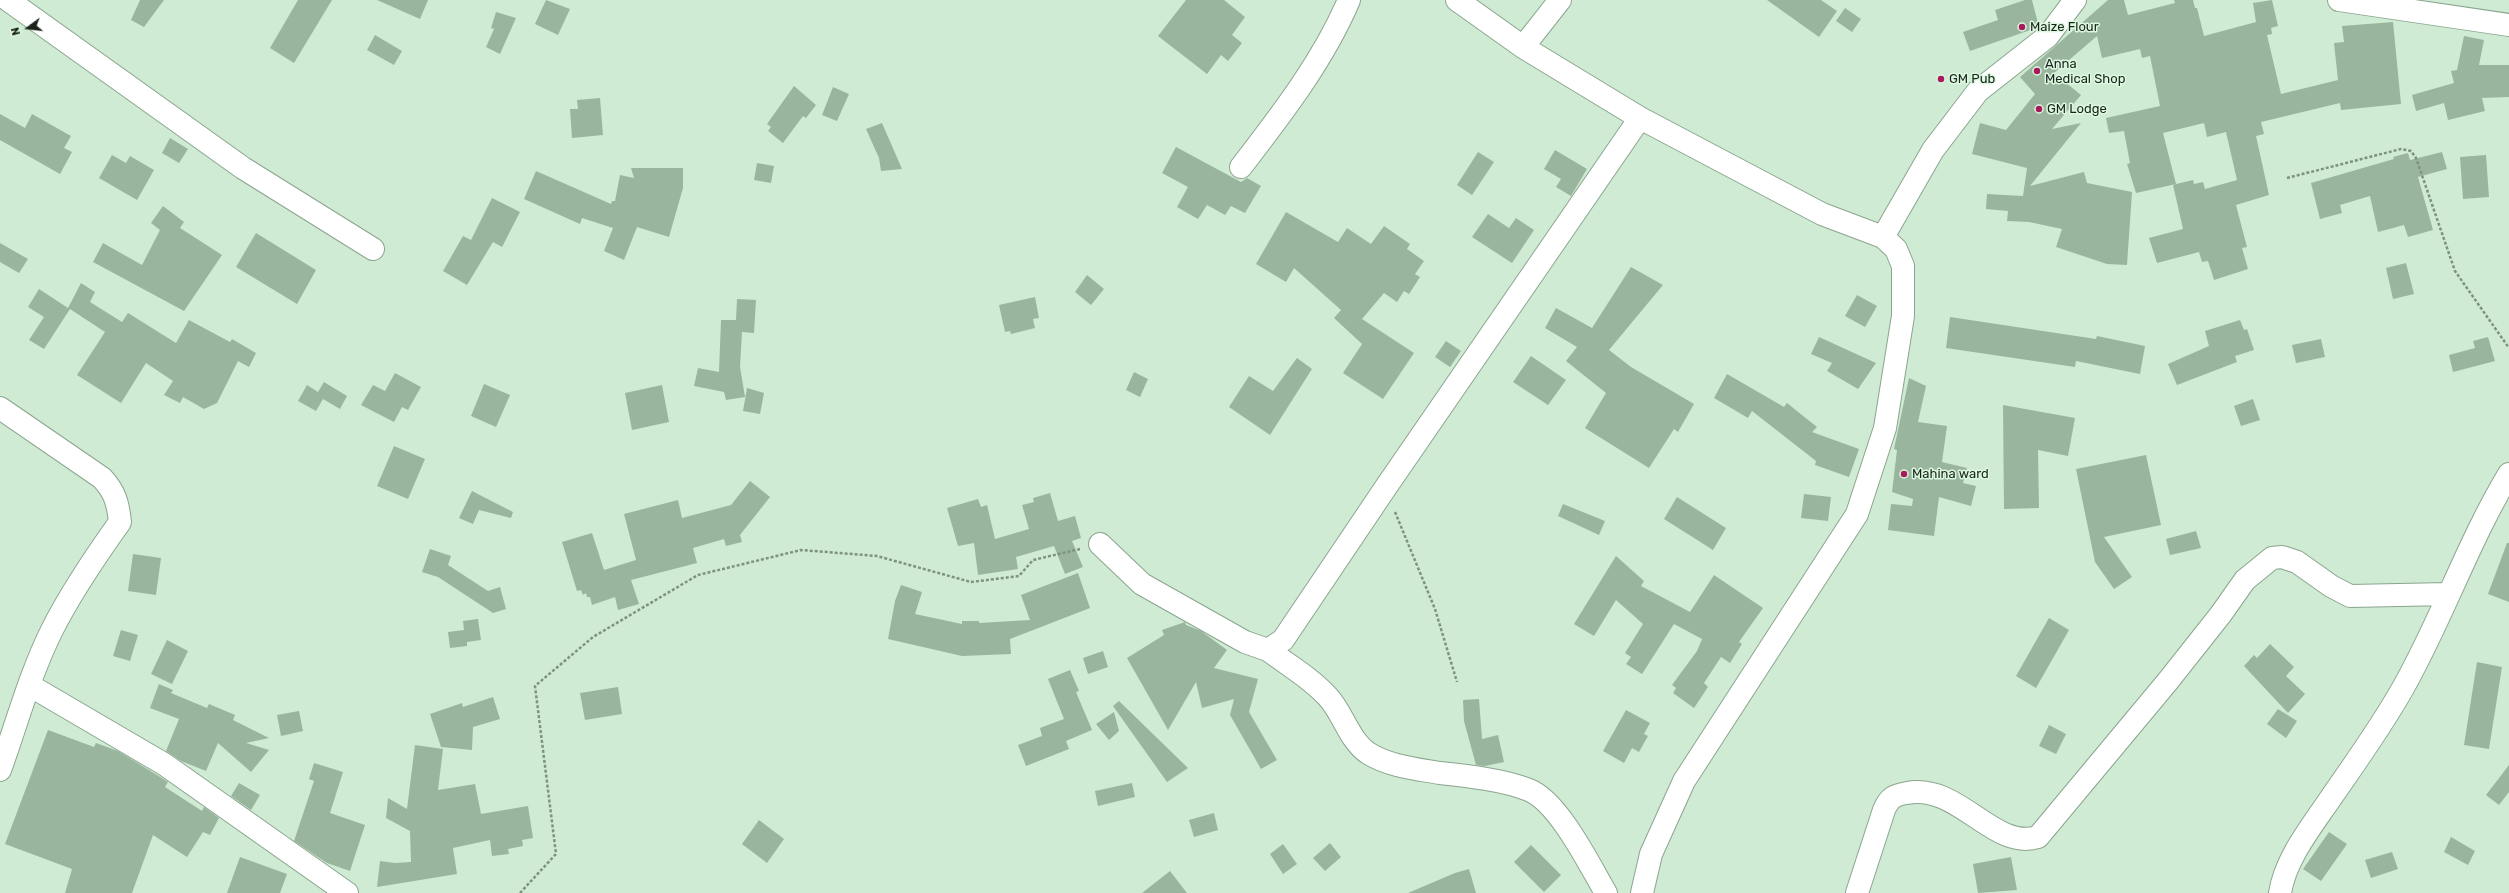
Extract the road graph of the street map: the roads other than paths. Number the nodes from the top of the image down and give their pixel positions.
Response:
1 (8, 0) edge
2 (1349, 0) edge
3 (1457, 0) edge
4 (1560, 0) edge
5 (2075, 0) edge
6 (2339, 0) edge
7 (2509, 25) edge
8 (1523, 47) junction
9 (1640, 118) junction
10 (1241, 167) dead end
11 (1883, 237) junction
12 (373, 249) dead end
13 (0, 408) edge
14 (2509, 474) edge
15 (1100, 544) road end
16 (2448, 594) junction
17 (1268, 650) junction
18 (29, 685) junction
19 (0, 770) edge
20 (2278, 890) edge
21 (347, 893) edge
22 (1606, 893) edge
23 (1642, 893) edge
24 (1857, 893) edge

1 - 12 street
2 - 10 street
3 - 8 street
4 - 8 street
5 - 11 street
6 - 7 street
8 - 9 street
9 - 11 street
9 - 17 street
11 - 23 street
13 - 18 street
14 - 16 street
15 - 17 street
16 - 20 street
16 - 24 street
17 - 22 street
18 - 19 street
18 - 21 street

